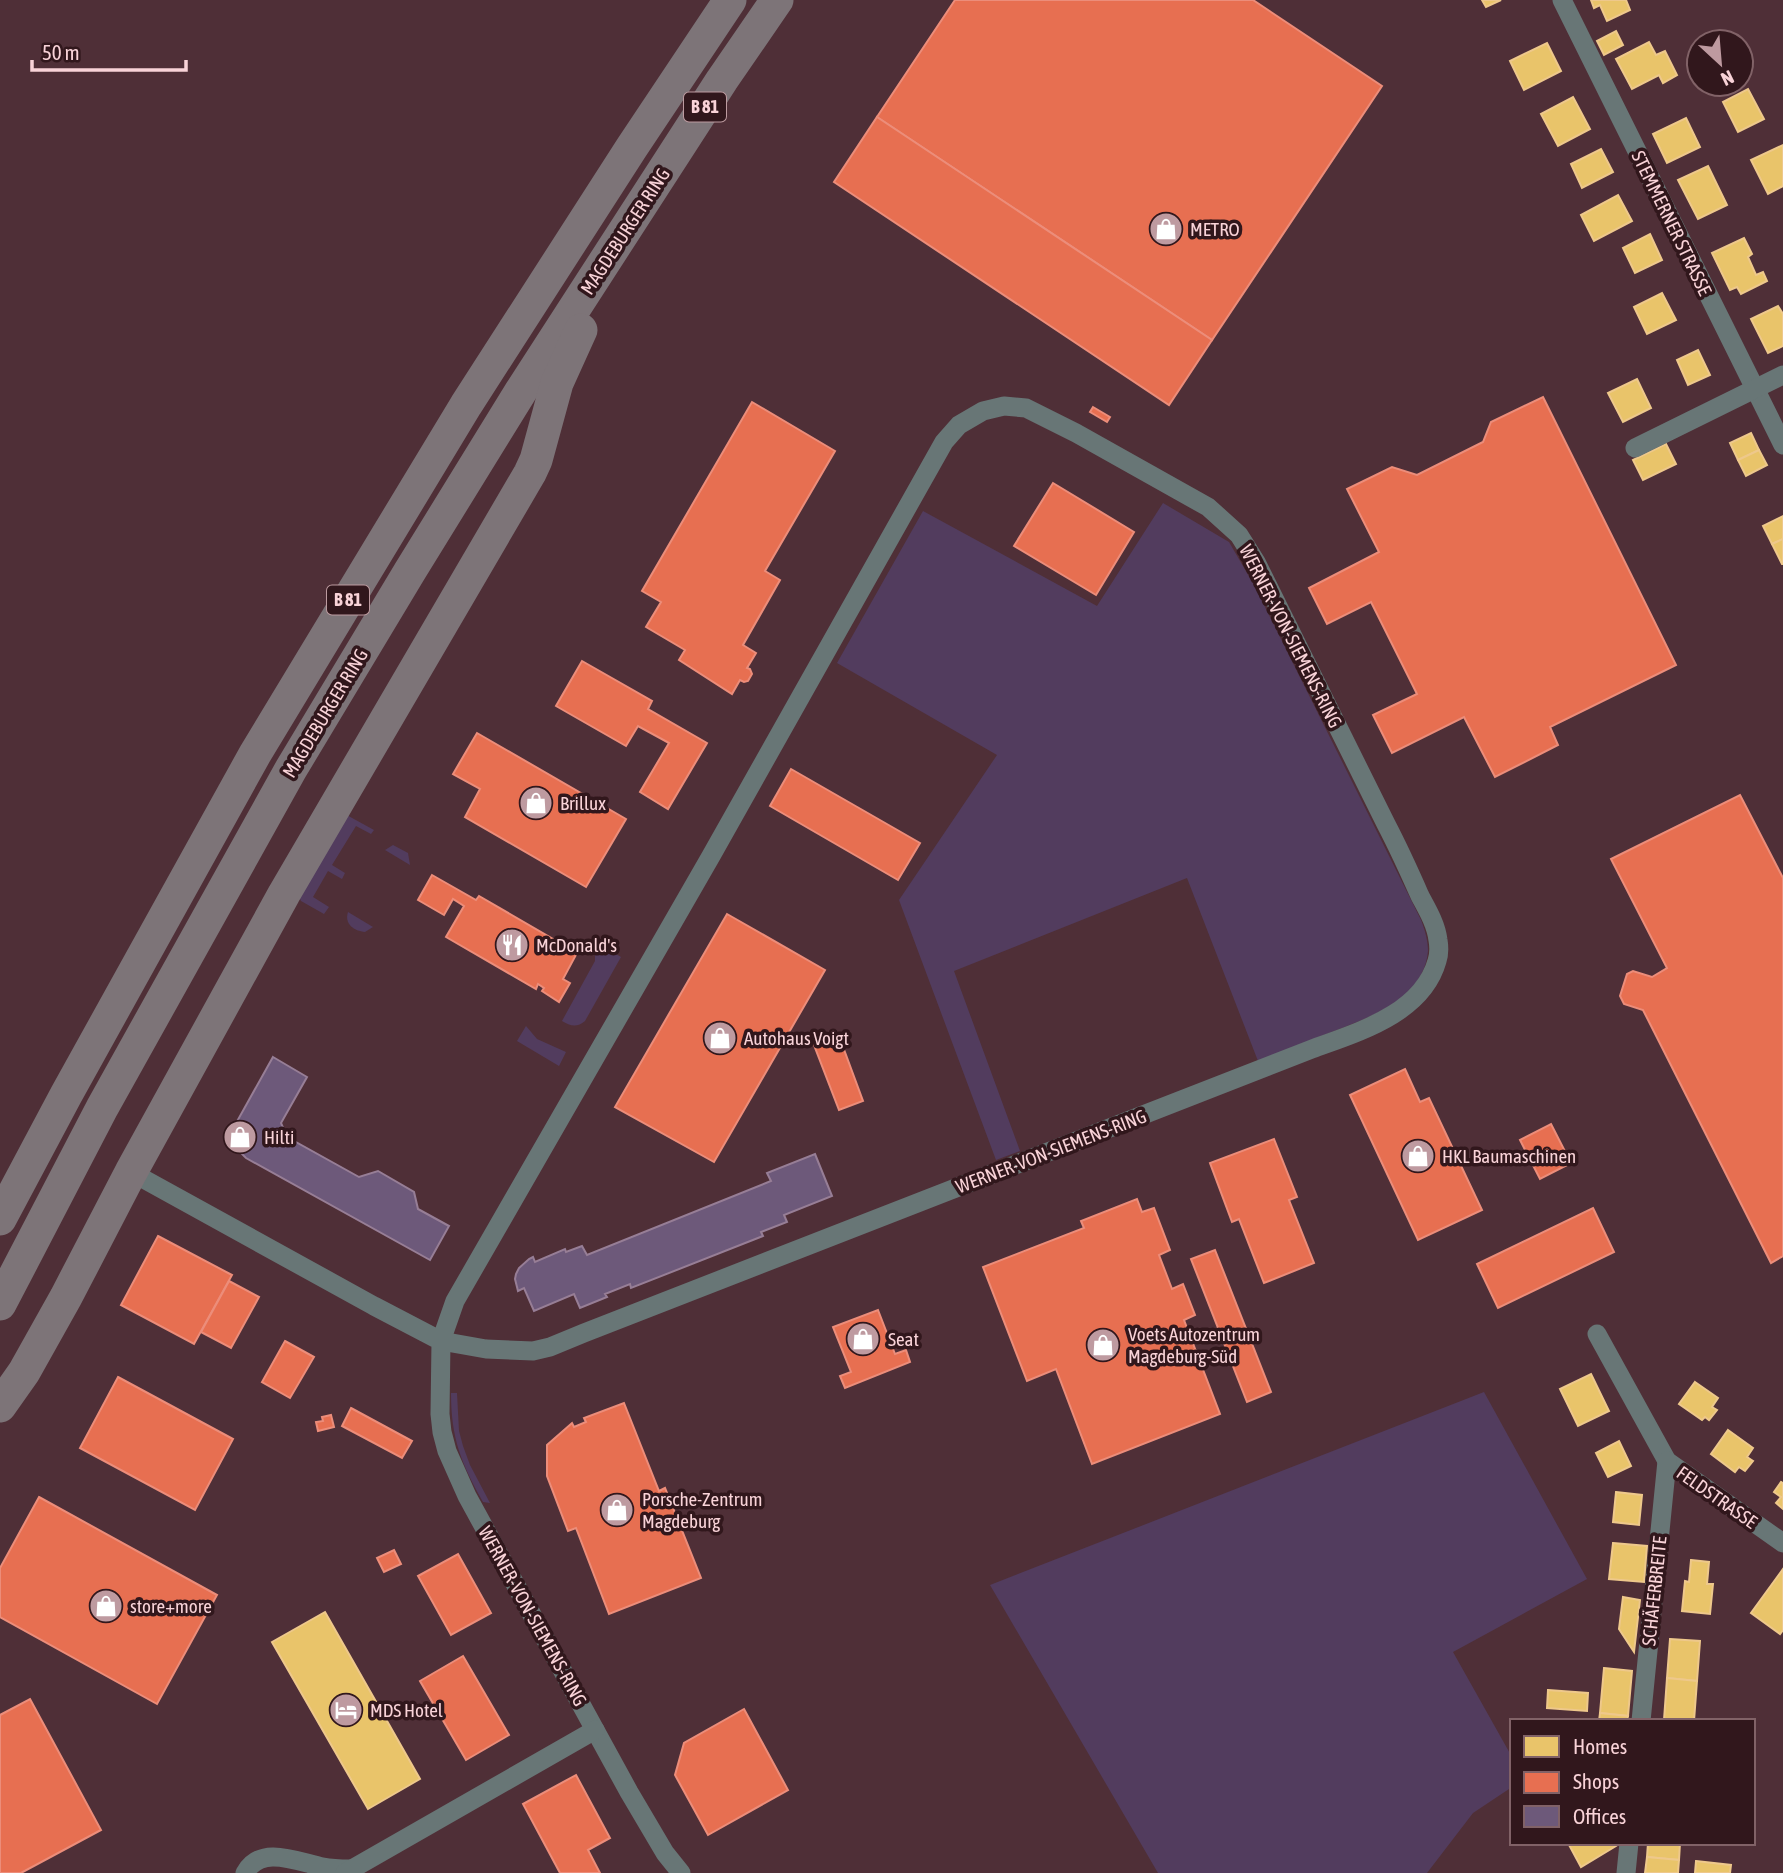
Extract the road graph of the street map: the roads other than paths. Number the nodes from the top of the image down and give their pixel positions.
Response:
1 (730, 0) edge
2 (777, 0) edge
3 (1562, 0) edge
4 (635, 215) junction
5 (1783, 375) edge
6 (1755, 389) junction
7 (1783, 445) edge
8 (1634, 448) dead end
9 (131, 1172) junction
10 (0, 1219) edge
11 (0, 1304) edge
12 (1597, 1334) dead end
13 (441, 1341) junction
14 (0, 1406) edge
15 (1667, 1461) junction
16 (1783, 1543) edge
17 (1641, 1719) edge
18 (595, 1730) junction
19 (1629, 1845) edge
20 (348, 1871) edge
21 (245, 1873) edge
22 (681, 1873) edge
23 (1626, 1873) edge

1 - 10 highway, MAGDEBURGER RING / B 81
2 - 4 highway, MAGDEBURGER RING / B 81
3 - 6 street, STEMMERNER STRASSE
4 - 9 highway
4 - 11 highway, MAGDEBURGER RING / B 81
5 - 6 street
6 - 7 street, STEMMERNER STRASSE
6 - 8 street
9 - 13 street, WERNER-VON-SIEMENS-RING
9 - 14 highway
12 - 15 street, FELDSTRASSE
13 - 13 street, WERNER-VON-SIEMENS-RING
13 - 18 street, WERNER-VON-SIEMENS-RING
15 - 16 street, FELDSTRASSE
15 - 17 street, SCHÄFERBREITE
18 - 20 street
18 - 22 street, WERNER-VON-SIEMENS-RING
19 - 23 street
20 - 21 street

